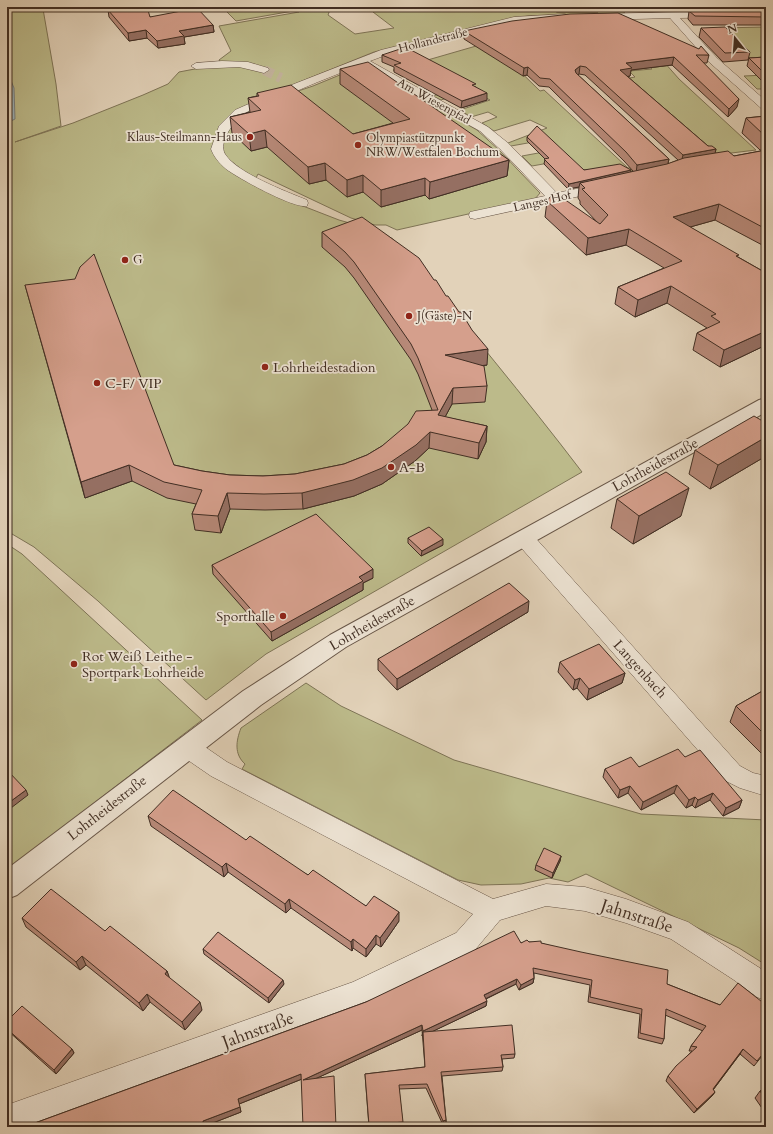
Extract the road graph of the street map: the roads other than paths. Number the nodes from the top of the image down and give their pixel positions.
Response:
1 (766, 13) edge
2 (672, 15) junction
3 (574, 17) edge
4 (593, 17) edge
5 (362, 61) junction
6 (196, 66) dead end
7 (264, 70) tunnel mouth
8 (287, 81) tunnel mouth
9 (298, 86) junction
10 (766, 106) edge
11 (614, 185) edge
12 (553, 197) junction
13 (302, 203) dead end
14 (476, 215) dead end
15 (766, 404) edge
16 (524, 538) junction
17 (187, 747) junction
18 (766, 786) edge
19 (7, 886) edge
20 (492, 911) junction
21 (766, 988) edge
22 (7, 1119) edge

1 - 2 street
2 - 4 street
2 - 10 street
3 - 5 street, Hollandstraße
5 - 9 street, Hollandstraße
5 - 12 street, Am Wiesenpfad
6 - 7 street
8 - 9 street
9 - 13 street, Hollandstraße
11 - 12 street, Langes Hof
12 - 14 street, Langes Hof
15 - 16 street, Lohrheidestraße
16 - 17 street, Lohrheidestraße
16 - 18 street, Langenbach
17 - 19 street, Lohrheidestraße
17 - 20 street
20 - 21 street, Jahnstraße
20 - 22 street, Jahnstraße

